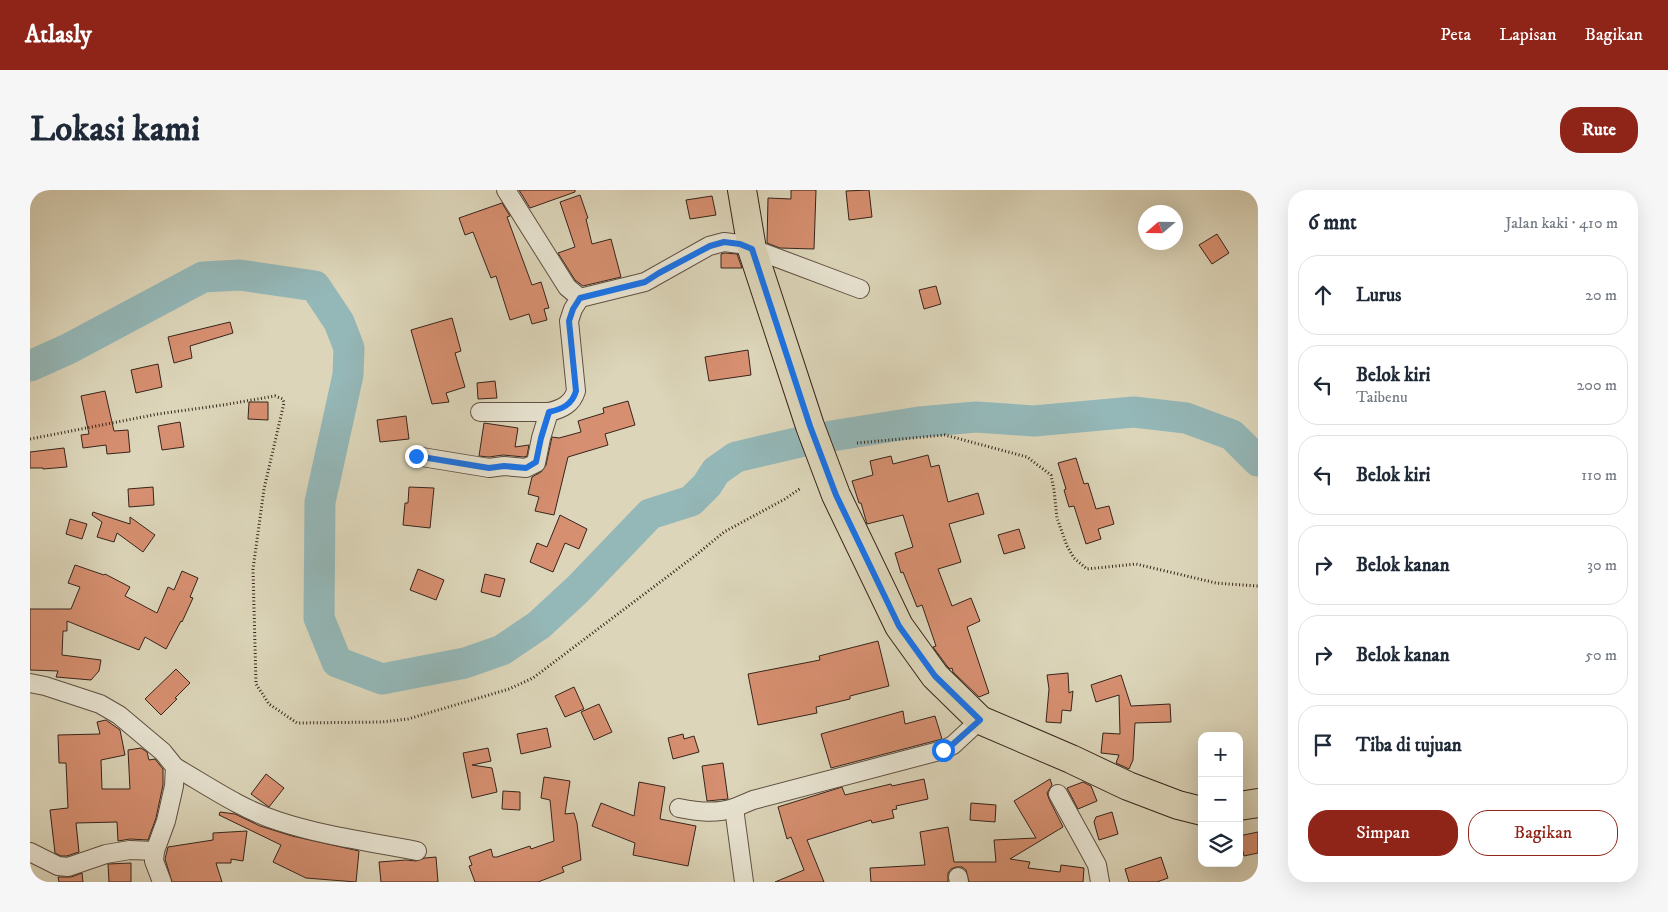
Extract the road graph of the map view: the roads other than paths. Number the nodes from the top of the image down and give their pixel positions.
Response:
1 (506, 190) edge
2 (742, 190) edge
3 (752, 249) junction
4 (860, 289) dead end
5 (580, 298) junction
6 (480, 412) dead end
7 (549, 412) junction
8 (416, 456) dead end
9 (30, 683) edge
10 (980, 720) junction
11 (175, 767) junction
12 (1058, 794) dead end
13 (1258, 804) edge
14 (1243, 806) edge
15 (679, 808) dead end
16 (734, 808) junction
17 (1198, 809) edge
18 (154, 851) junction
19 (417, 851) dead end
20 (30, 852) edge
21 (162, 882) edge
22 (744, 882) edge
23 (1100, 882) edge

1 - 5 street
2 - 3 main road
3 - 4 street
3 - 5 street
3 - 10 main road
5 - 7 street
6 - 7 street
7 - 8 street
9 - 11 street
10 - 16 street
10 - 17 main road
11 - 18 street
11 - 19 street
12 - 23 street
13 - 14 main road
15 - 16 street
16 - 22 street
18 - 20 street
18 - 21 street

